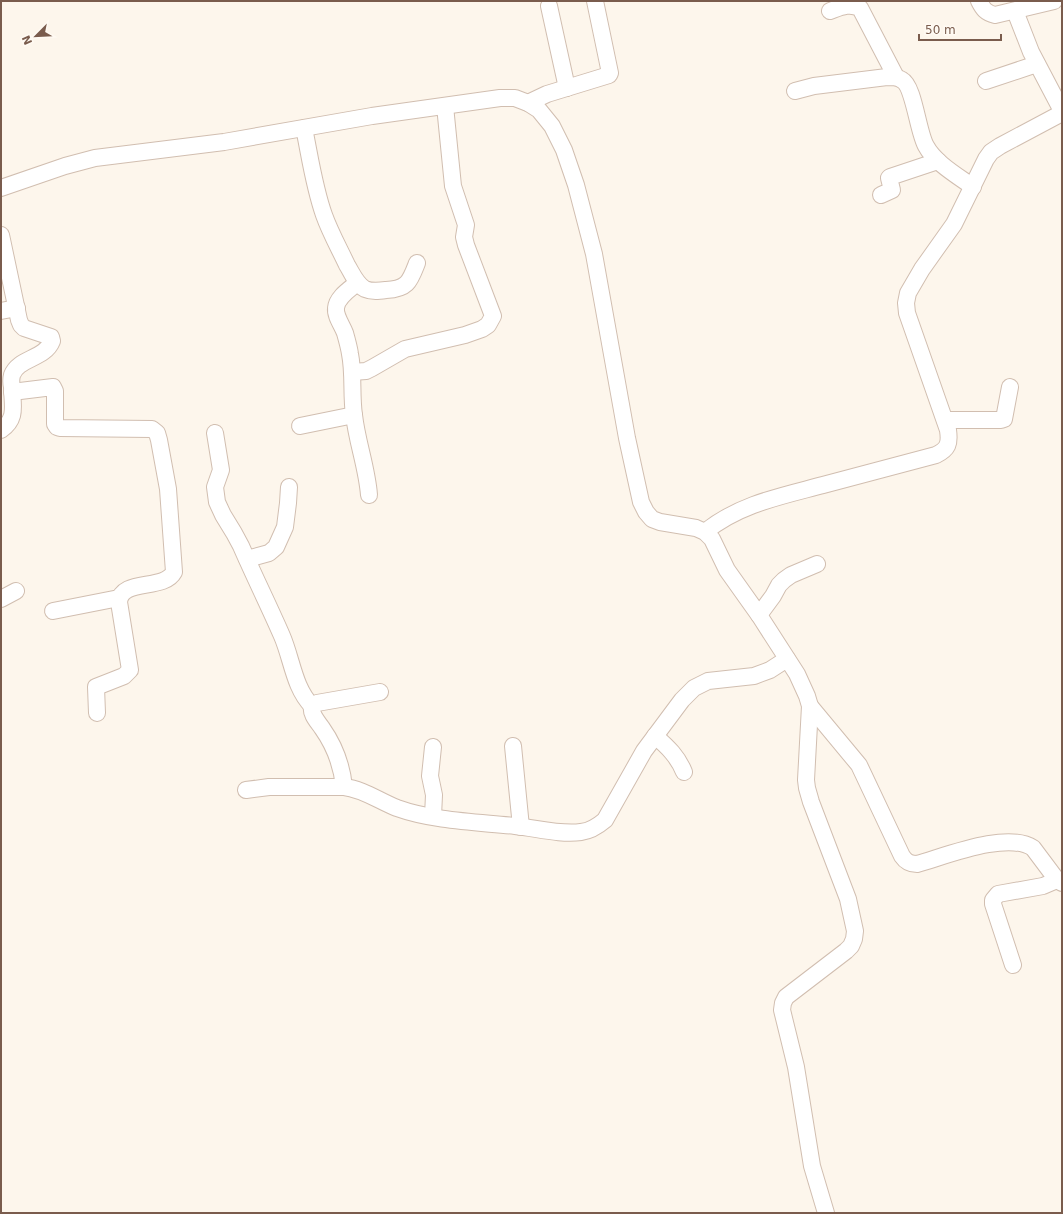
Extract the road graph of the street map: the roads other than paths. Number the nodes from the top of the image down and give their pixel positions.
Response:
1 (595, 1) edge
2 (979, 1) edge
3 (1054, 1) edge
4 (549, 6) dead end
5 (830, 11) dead end
6 (1015, 11) junction
7 (1037, 64) junction
8 (896, 77) junction
9 (986, 81) dead end
10 (567, 88) junction
11 (795, 90) dead end
12 (528, 103) junction
13 (445, 106) junction
14 (1062, 112) edge
15 (304, 128) junction
16 (938, 160) junction
17 (973, 187) junction
18 (1, 188) edge
19 (882, 195) dead end
20 (1, 235) edge
21 (417, 263) dead end
22 (357, 283) junction
23 (16, 308) junction
24 (1, 311) edge
25 (352, 372) junction
26 (1010, 387) dead end
27 (12, 392) junction
28 (354, 415) junction
29 (944, 420) junction
30 (300, 426) dead end
31 (1, 430) edge
32 (215, 433) dead end
33 (289, 486) dead end
34 (369, 495) dead end
35 (705, 532) junction
36 (246, 559) junction
37 (816, 564) dead end
38 (16, 591) dead end
39 (1, 598) edge
40 (119, 598) junction
41 (53, 611) dead end
42 (759, 615) junction
43 (787, 659) junction
44 (380, 692) dead end
45 (312, 706) junction
46 (810, 706) junction
47 (97, 714) dead end
48 (655, 736) junction
49 (433, 746) dead end
50 (514, 746) dead end
51 (684, 772) dead end
52 (344, 787) junction
53 (246, 790) dead end
54 (433, 816) junction
55 (521, 827) junction
56 (1060, 881) edge
57 (1013, 965) dead end
58 (826, 1213) edge

1 - 10 street
2 - 6 street
3 - 6 street
4 - 10 street
5 - 8 street
6 - 7 street
7 - 9 street
7 - 14 street
8 - 11 street
8 - 16 street
10 - 12 street
12 - 13 street
12 - 35 street
13 - 15 street
13 - 25 street
14 - 17 street
15 - 18 street
15 - 22 street
16 - 17 street
16 - 19 street
17 - 29 street
20 - 23 street
21 - 22 street
22 - 25 street
23 - 24 street
23 - 27 street
25 - 28 street
26 - 29 street
27 - 31 street
27 - 40 street
28 - 30 street
28 - 34 street
29 - 35 street
32 - 36 street
33 - 36 street
35 - 42 street
36 - 45 street
37 - 42 street
38 - 39 street
40 - 41 street
40 - 47 street
42 - 43 street
43 - 46 street
43 - 48 street
44 - 45 street
45 - 52 street
46 - 56 street
46 - 58 street
48 - 51 street
48 - 55 street
49 - 54 street
50 - 55 street
52 - 53 street
52 - 54 street
54 - 55 street
56 - 57 street

